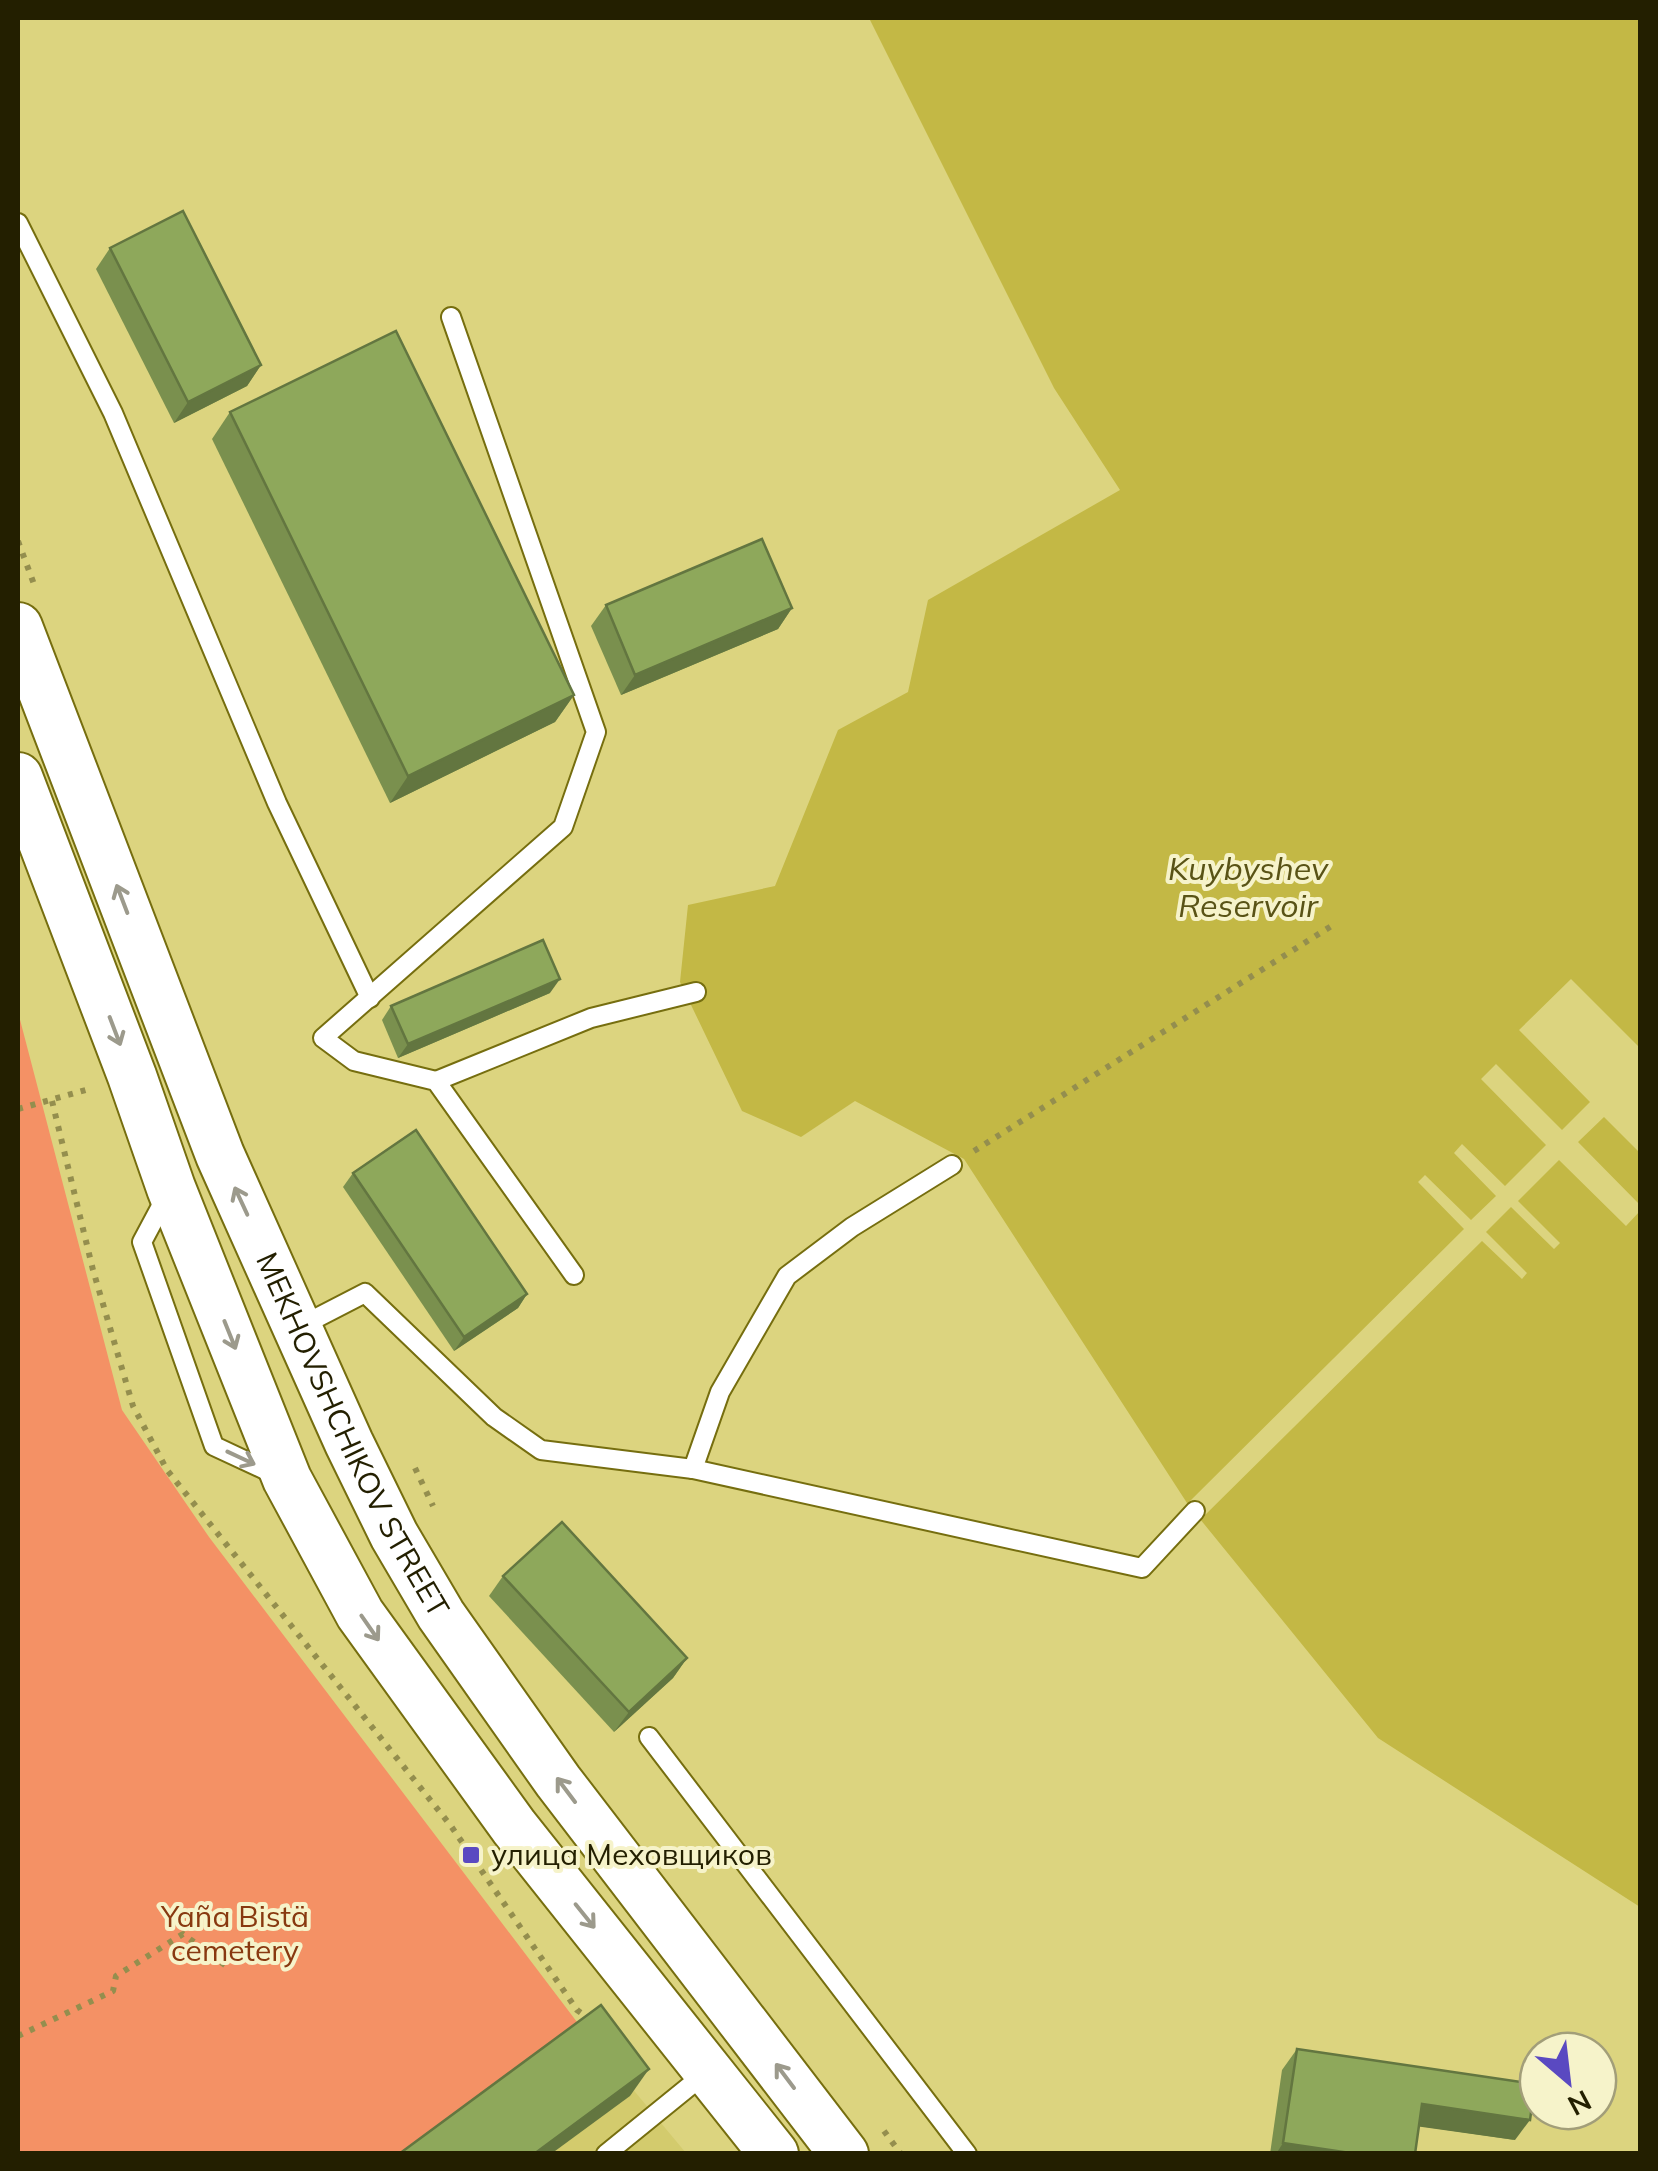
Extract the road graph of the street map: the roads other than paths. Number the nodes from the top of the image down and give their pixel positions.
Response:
1 (18, 223) edge
2 (450, 317) dead end
3 (27, 610) edge
4 (18, 777) edge
5 (696, 992) dead end
6 (370, 998) junction
7 (436, 1081) junction
8 (952, 1165) road end
9 (574, 1275) dead end
10 (299, 1328) junction
11 (693, 1469) junction
12 (1195, 1511) dead end
13 (649, 1737) dead end
14 (708, 2070) junction
15 (862, 2139) edge
16 (606, 2154) edge
17 (774, 2154) edge
18 (966, 2154) edge

1 - 6 lane
2 - 6 lane
10 -> 3 main road, MEKHOVSHCHIKOV STREET
4 -> 14 main road
5 - 7 lane
6 - 7 lane
7 - 9 lane
8 - 11 lane
10 - 11 lane
15 -> 10 main road, MEKHOVSHCHIKOV STREET
11 - 12 lane
13 - 18 lane
14 - 16 lane
14 - 17 main road

